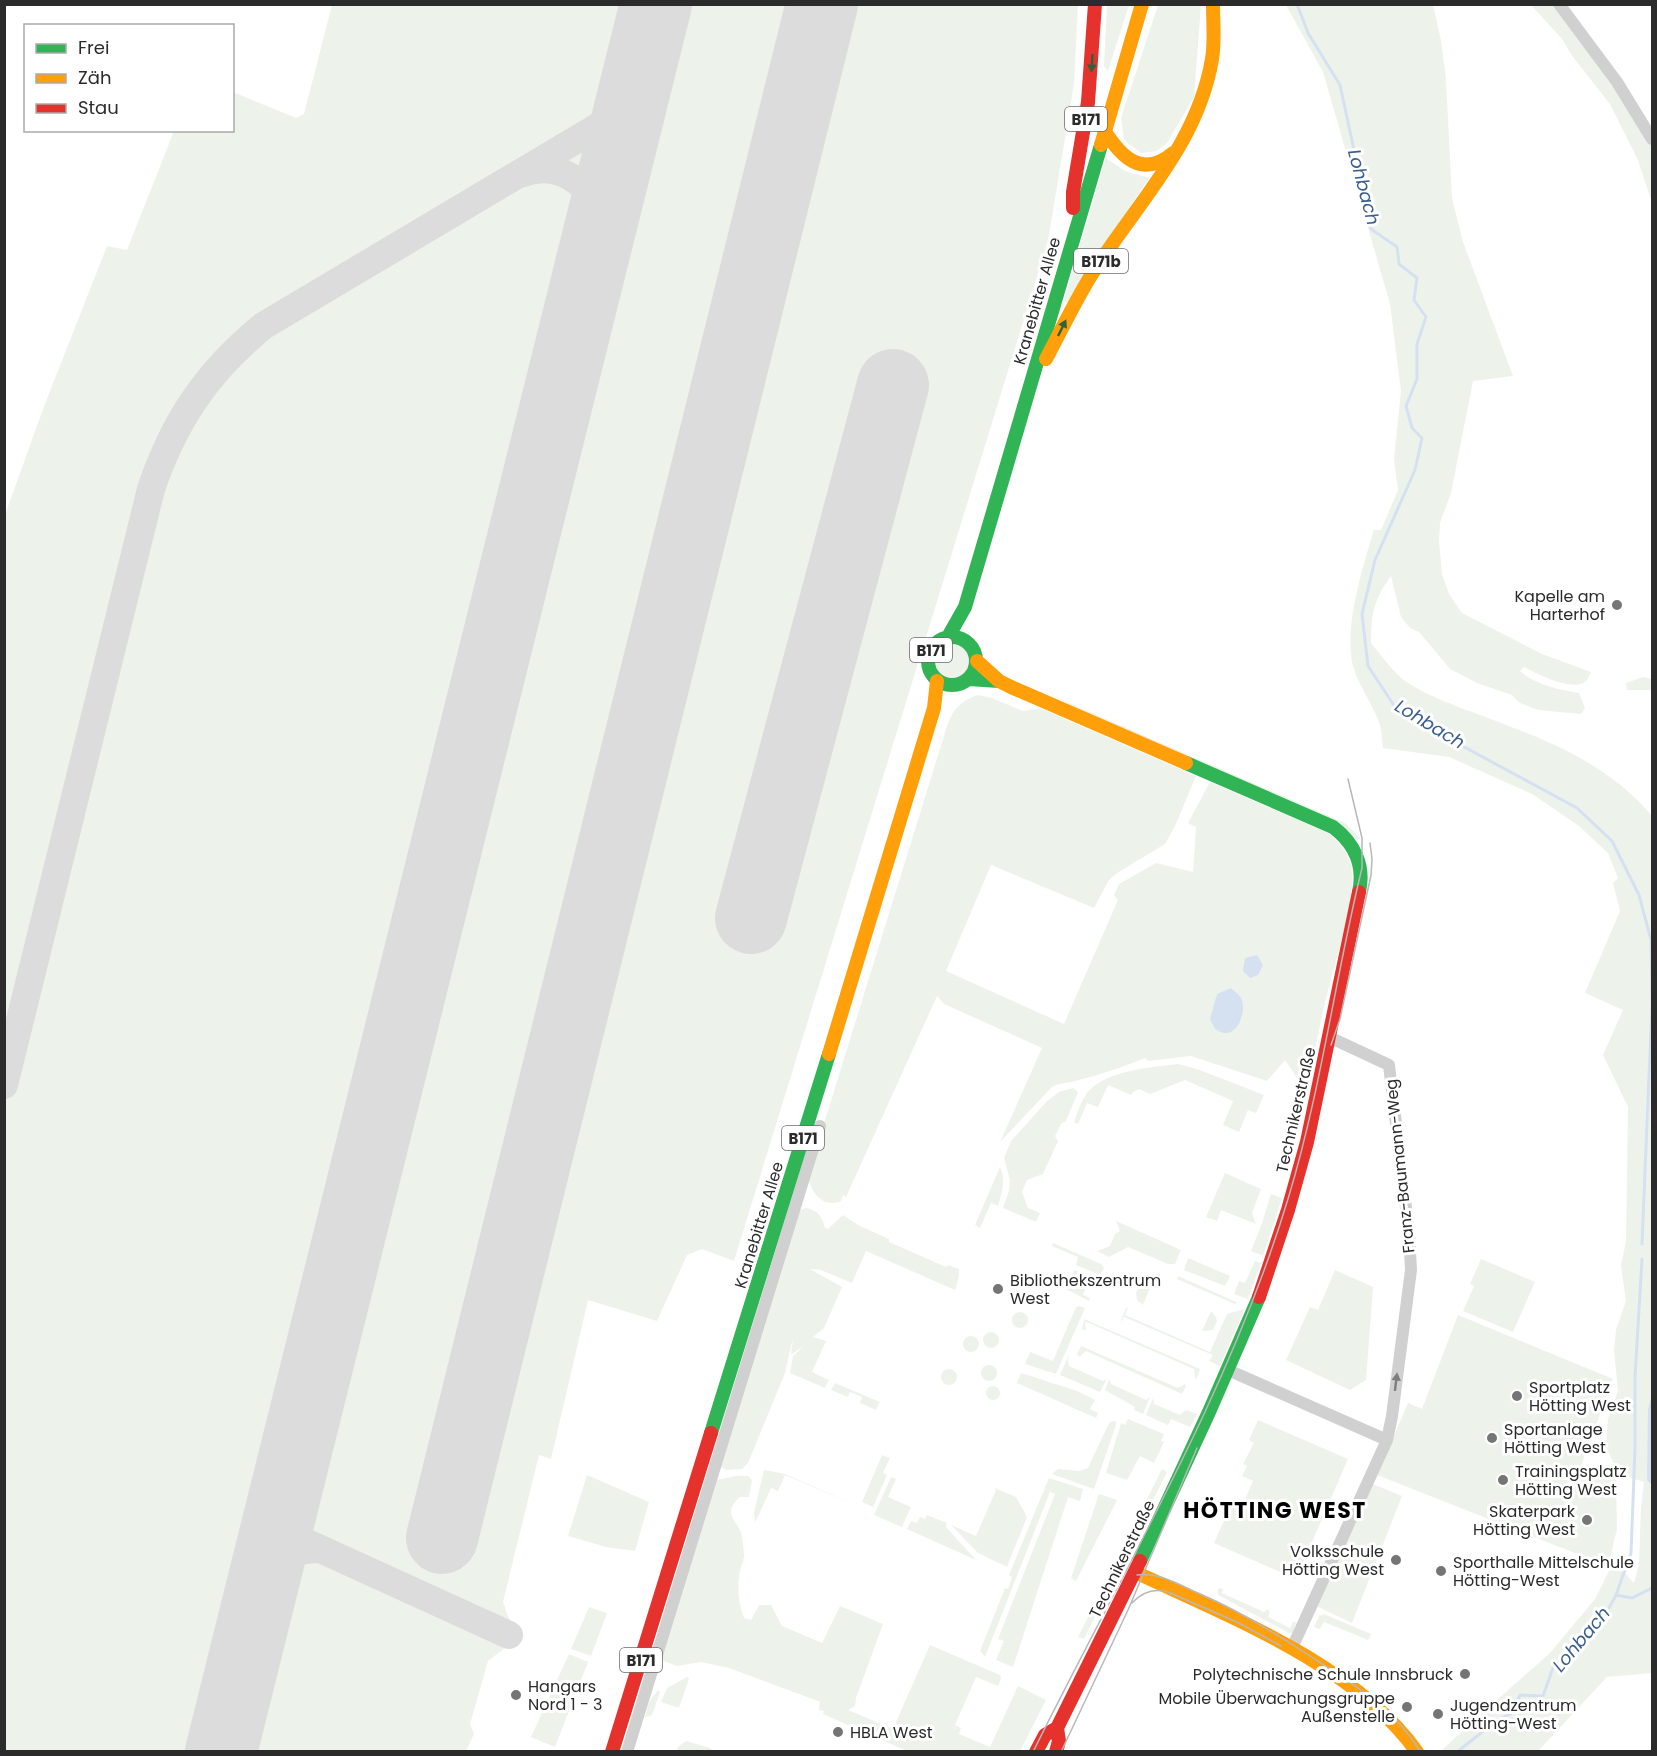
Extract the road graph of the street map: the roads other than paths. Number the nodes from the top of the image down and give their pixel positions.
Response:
1 (1095, 4) edge
2 (1142, 4) edge
3 (1213, 4) edge
4 (1559, 4) edge
5 (1104, 130) junction
6 (1653, 139) edge
7 (1177, 149) junction
8 (1074, 233) junction
9 (1032, 378) junction
10 (965, 607) junction
11 (948, 638) junction
12 (967, 642) junction
13 (977, 660) junction
14 (969, 679) junction
15 (937, 681) junction
16 (999, 681) junction
17 (952, 686) junction
18 (934, 708) junction
19 (1329, 1037) junction
20 (820, 1126) dead end
21 (1228, 1370) junction
22 (1388, 1440) junction
23 (1135, 1572) junction
24 (1292, 1648) junction
25 (1057, 1728) junction
26 (612, 1752) edge
27 (627, 1752) edge
28 (1036, 1752) edge
29 (1056, 1752) edge
30 (1417, 1752) edge

1 -> 8 main road, B171
2 - 5 main road, Kranebitter Allee / B171
3 - 7 main road, B171b
4 - 6 street
5 - 7 main road
5 - 8 main road, Kranebitter Allee / B171
9 -> 7 main road, B171b
8 - 9 main road, Kranebitter Allee / B171
9 - 10 main road, Kranebitter Allee / B171
10 - 11 main road, Kranebitter Allee / B171
10 - 12 main road, Kranebitter Allee / B171
11 - 12 main road, B171
11 - 15 main road, B171
12 - 13 main road, B171
13 - 14 main road, B171
13 - 16 main road, Technikerstraße
14 - 16 main road, Technikerstraße
14 - 17 main road, B171
15 - 17 main road, B171
15 - 18 main road, Kranebitter Allee / B171
16 - 19 main road, Technikerstraße
17 - 18 main road, Kranebitter Allee / B171
18 - 26 main road, Kranebitter Allee / B171
19 - 21 main road, Technikerstraße
22 -> 19 street, Franz-Baumann-Weg
20 - 27 street, Kranebitter Allee
21 - 22 street
21 - 23 main road, Technikerstraße
22 - 24 street, Franz-Baumann-Weg
23 - 24 main road
23 - 25 main road, Technikerstraße
24 - 30 main road
25 - 28 main road, Technikerstraße
25 - 29 main road, Technikerstraße

